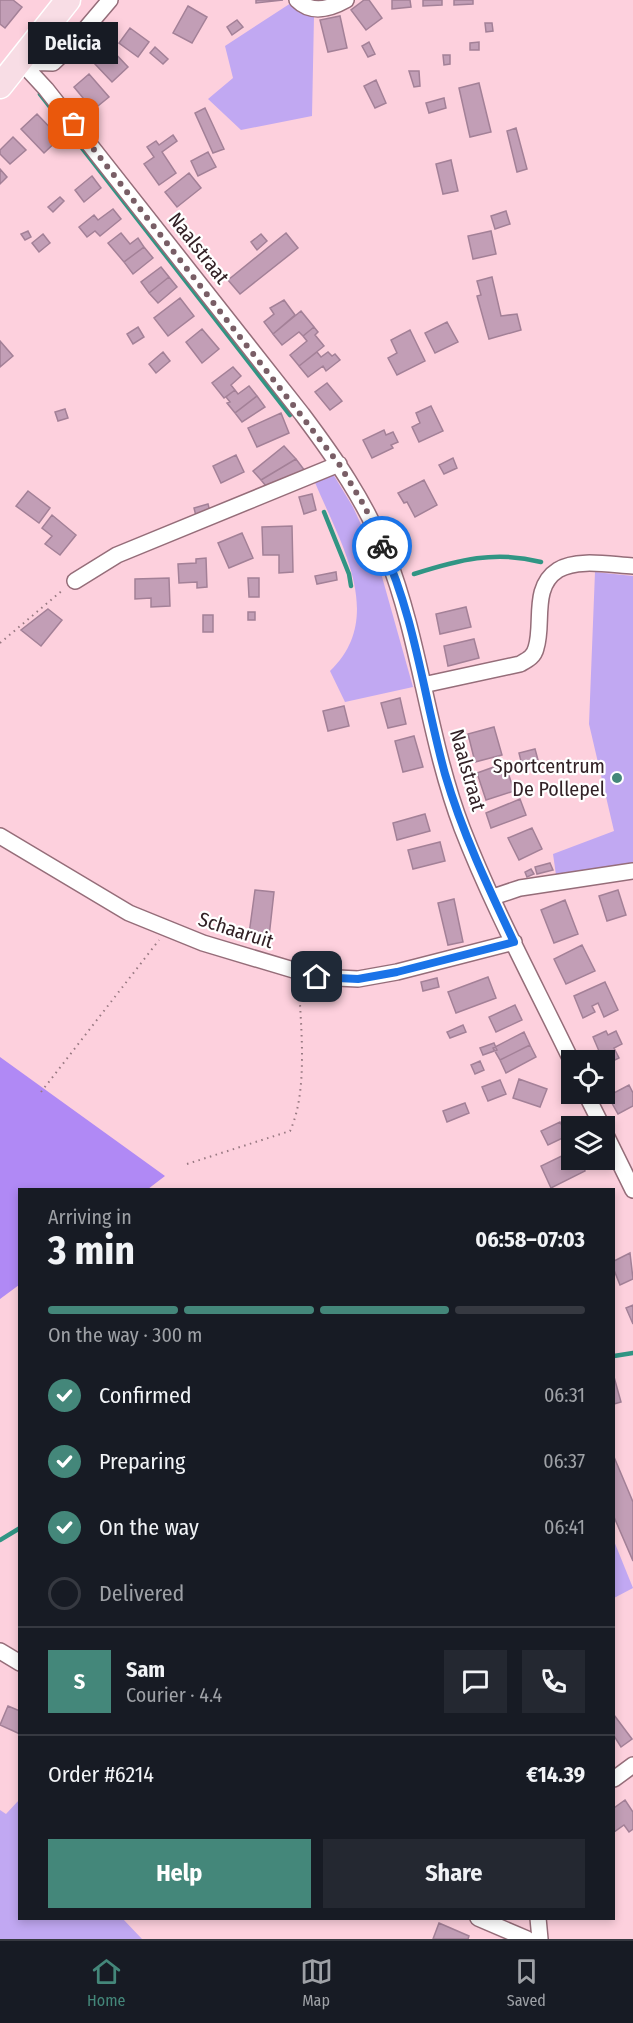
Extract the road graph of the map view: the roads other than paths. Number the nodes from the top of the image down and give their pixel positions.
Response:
1 (68, 0) edge
2 (110, 0) edge
3 (297, 0) edge
4 (346, 0) edge
5 (21, 62) junction
6 (0, 86) edge
7 (339, 464) junction
8 (633, 566) edge
9 (75, 581) road end
10 (423, 685) junction
11 (0, 836) edge
12 (633, 871) edge
13 (492, 897) junction
14 (514, 942) junction
15 (566, 1050) edge
16 (615, 1153) edge
17 (633, 1190) edge
18 (0, 1651) edge
19 (18, 1662) edge
20 (633, 1765) edge
21 (615, 1778) edge
22 (483, 1920) edge
23 (538, 1920) edge
24 (527, 1939) edge
25 (540, 1939) edge

1 - 5 main road
2 - 5 street
3 - 4 street
5 - 6 main road
5 - 7 street, Naalstraat
7 - 9 street
7 - 10 street, Naalstraat
8 - 10 street
10 - 13 street, Naalstraat
11 - 14 street, Schaaruit
12 - 13 street
13 - 14 street, Naalstraat
14 - 15 street, Naalstraat
16 - 17 street
18 - 19 street
20 - 21 street
22 - 24 street
23 - 25 street

